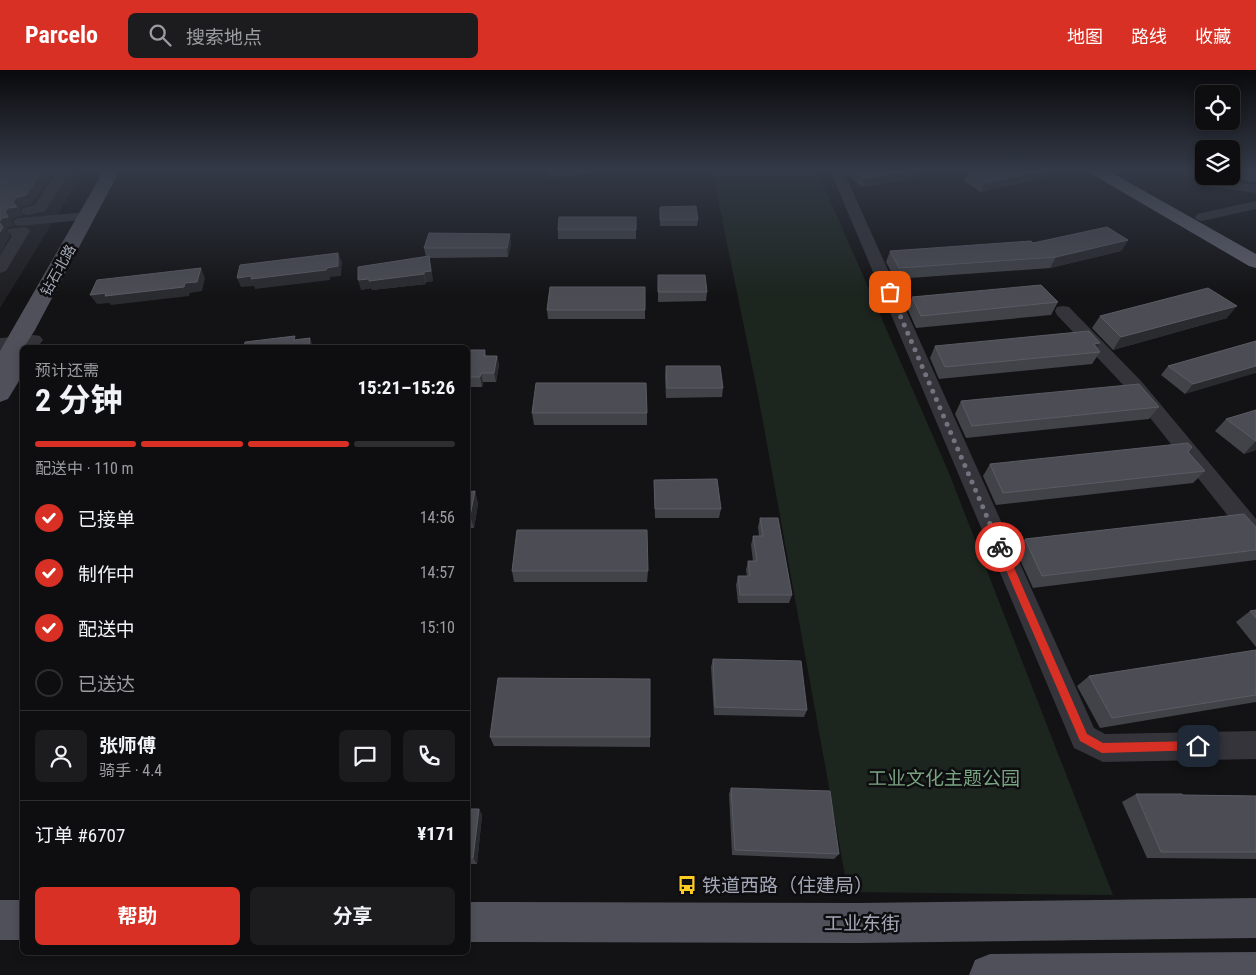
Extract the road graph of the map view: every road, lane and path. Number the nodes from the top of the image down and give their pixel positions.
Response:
1 (34, 212) edge
2 (89, 212) edge
3 (104, 212) edge
4 (854, 212) edge
5 (1169, 212) edge
6 (1194, 212) edge
7 (1223, 212) edge
8 (87, 216) junction
9 (1202, 217) junction
10 (21, 222) junction
11 (1256, 249) edge
12 (1256, 262) edge
13 (0, 268) edge
14 (1063, 311) dead end
15 (21, 345) edge
16 (22, 345) edge
17 (20, 347) edge
18 (0, 368) edge
19 (0, 394) edge
20 (1256, 535) edge
21 (1256, 745) edge
22 (1256, 918) edge
23 (0, 920) edge
24 (20, 920) edge
25 (470, 922) edge
26 (1256, 974) edge
27 (990, 975) edge
28 (1085, 975) edge

1 - 10 street
2 - 8 main road, 钻石北路
3 - 16 main road, 钻石北路
4 - 21 street
5 - 12 highway
6 - 9 highway
7 - 9 street
8 - 10 street
8 - 15 main road, 钻石北路
9 - 11 highway
10 - 13 street
14 - 20 street
17 - 18 main road, 钻石北路
17 - 19 main road, 钻石北路
22 - 25 main road, 工业东街
23 - 24 main road
26 - 28 main road
27 - 28 main road

